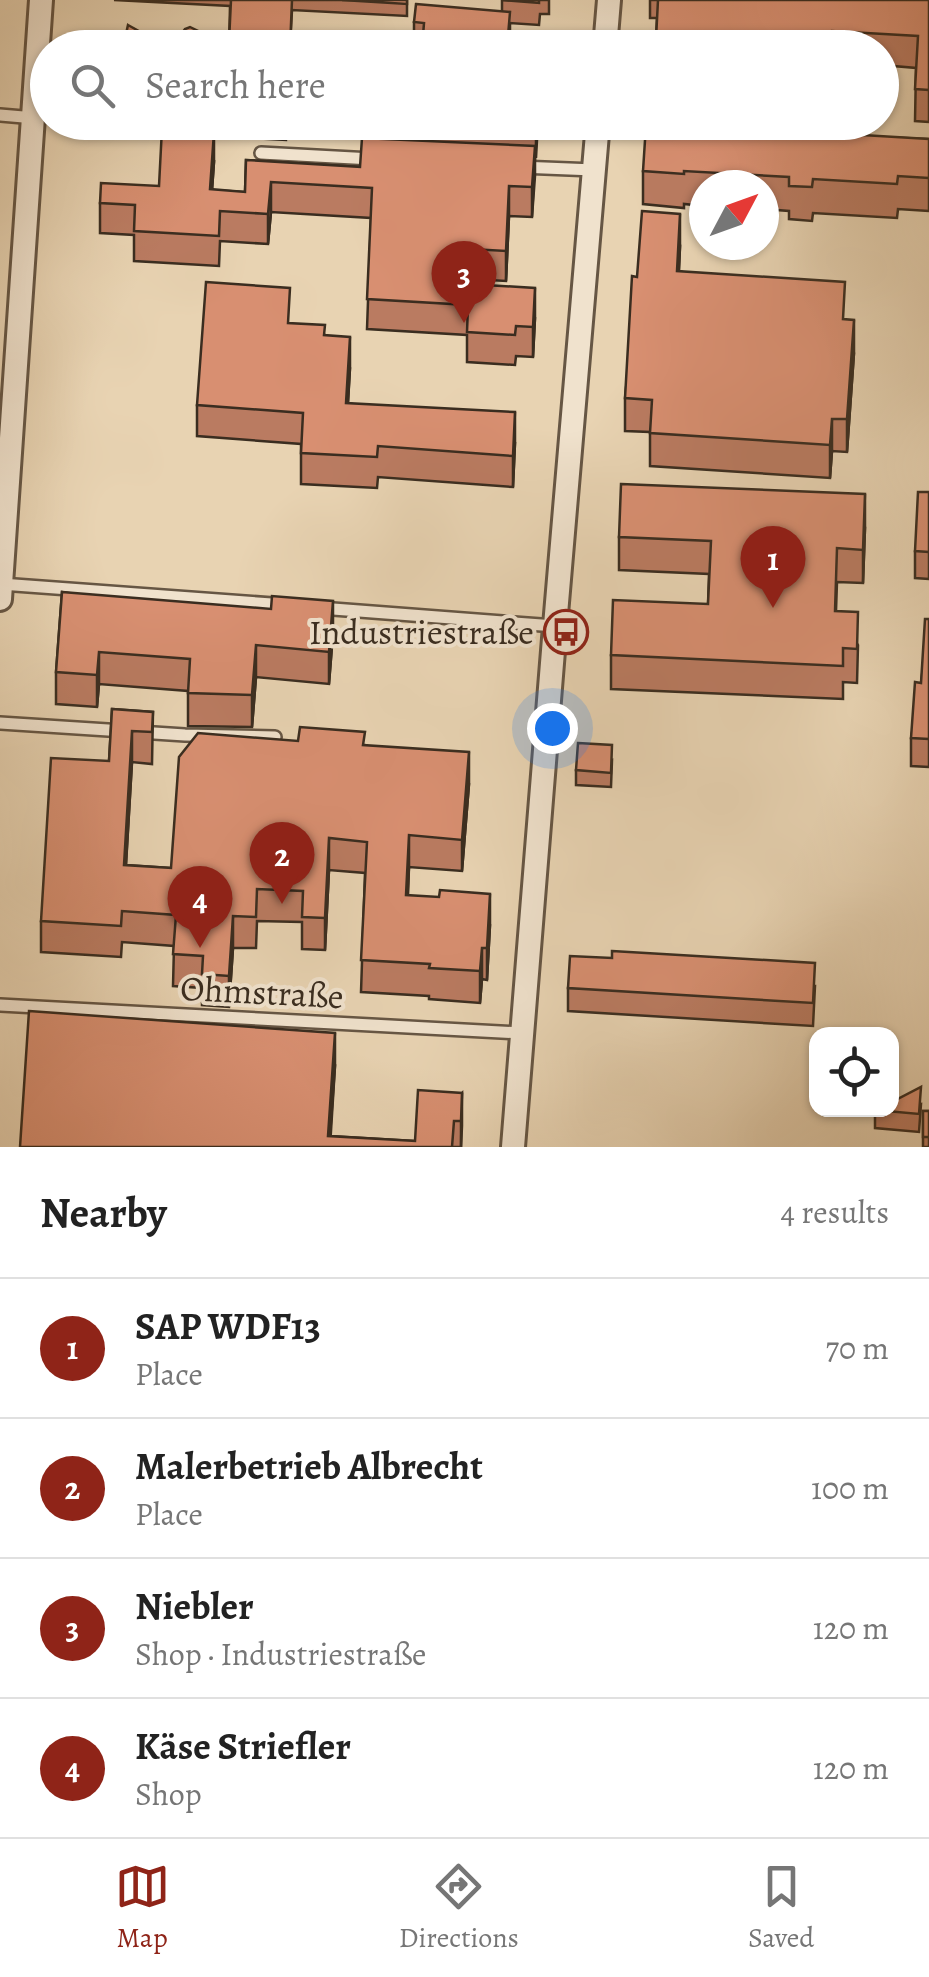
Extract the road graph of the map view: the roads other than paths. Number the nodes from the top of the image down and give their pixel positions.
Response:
1 (42, 0) edge
2 (609, 0) edge
3 (40, 30) edge
4 (606, 30) edge
5 (0, 115) edge
6 (30, 118) edge
7 (32, 140) edge
8 (596, 140) edge
9 (261, 153) dead end
10 (395, 160) edge
11 (505, 166) edge
12 (594, 170) junction
13 (1, 584) edge
14 (0, 599) edge
15 (554, 626) junction
16 (0, 723) edge
17 (275, 737) edge
18 (0, 1005) edge
19 (521, 1033) junction
20 (513, 1147) edge

1 - 3 street
2 - 4 street
5 - 6 lane
7 - 13 street
8 - 12 street
9 - 10 lane
11 - 12 lane
12 - 15 street
13 - 14 street
13 - 15 lane
15 - 19 street
16 - 17 lane
18 - 19 lane, Ohmstraße
19 - 20 street

